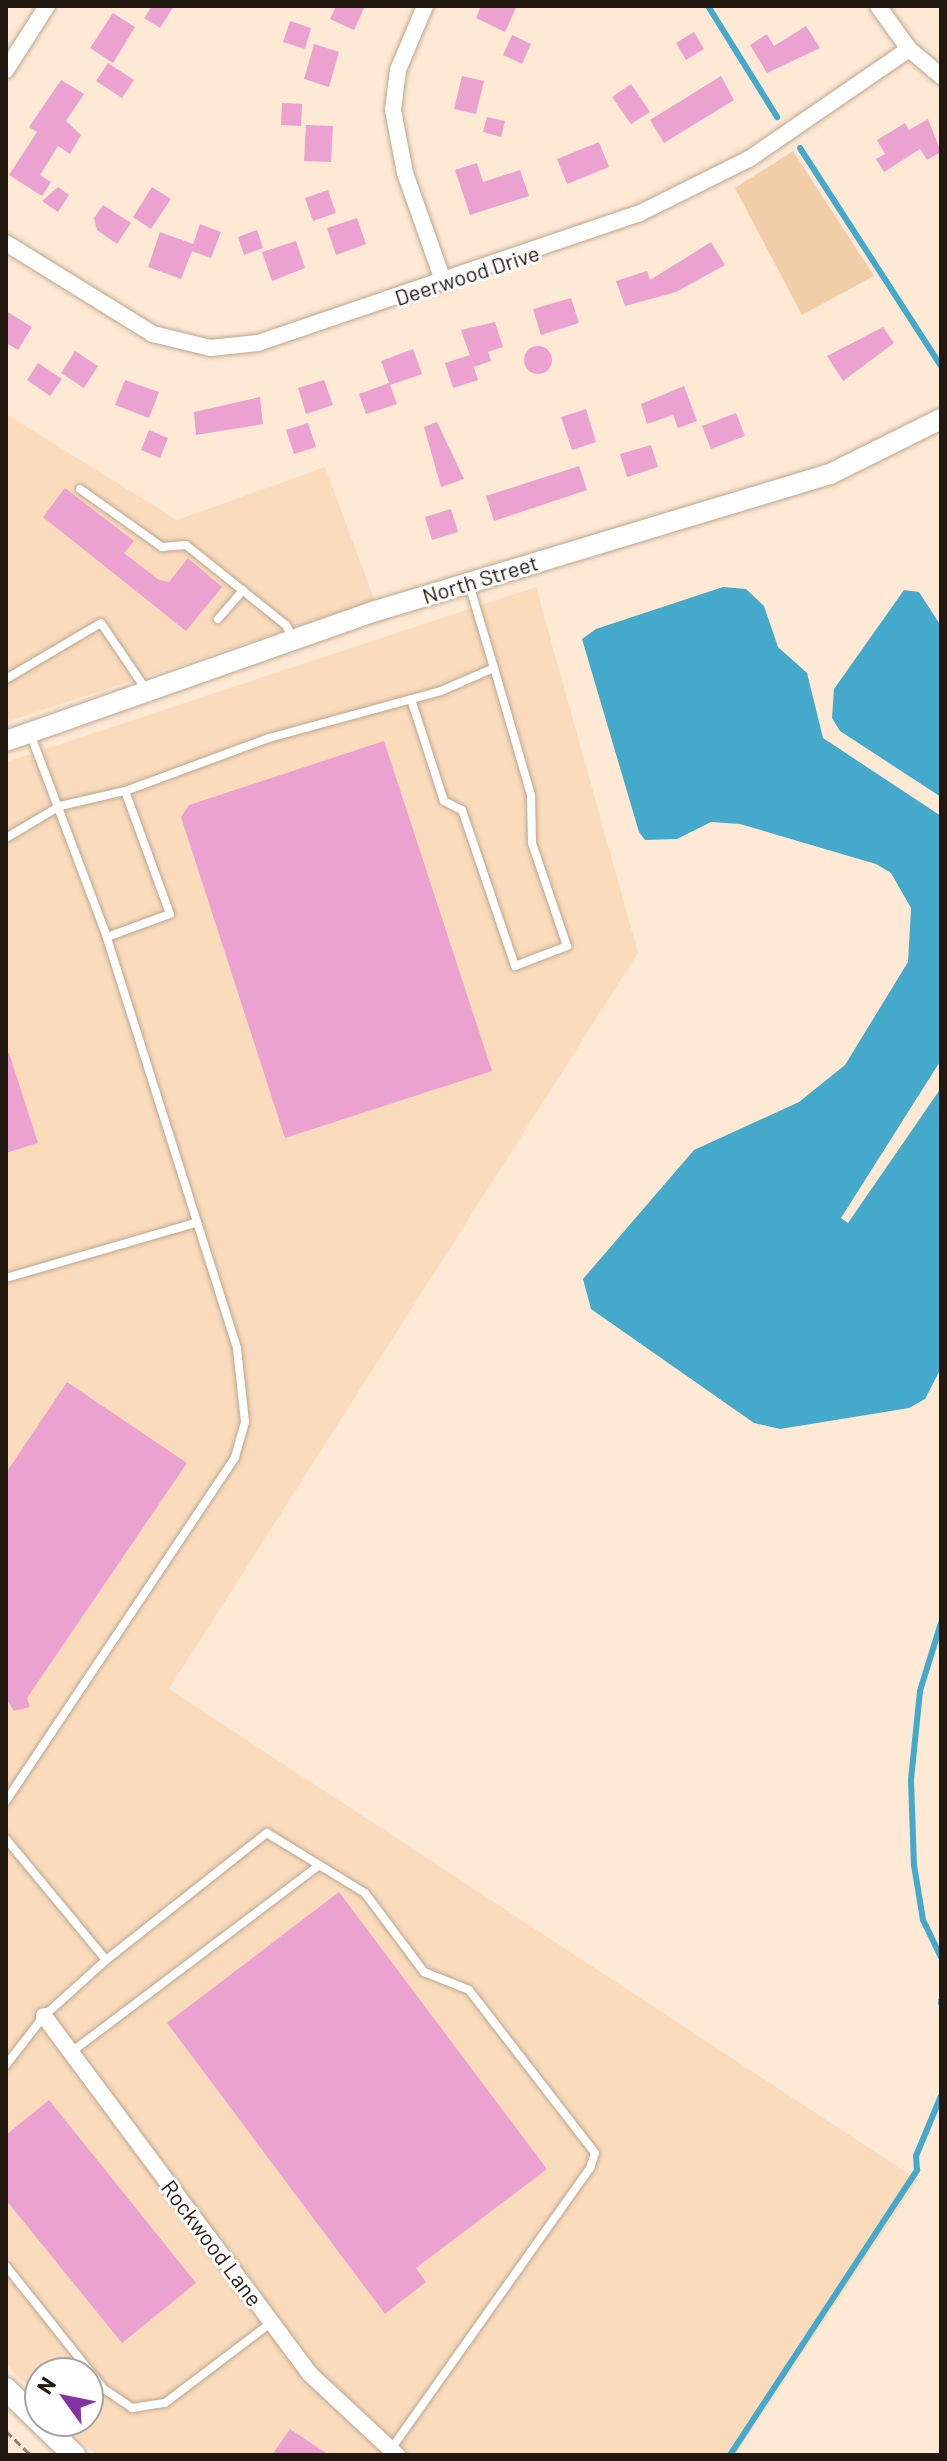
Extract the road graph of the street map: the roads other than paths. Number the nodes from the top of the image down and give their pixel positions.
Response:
1 (47, 6) edge
2 (425, 6) edge
3 (878, 6) edge
4 (909, 49) junction
5 (6, 70) edge
6 (941, 76) edge
7 (6, 243) edge
8 (444, 283) junction
9 (941, 419) edge
10 (80, 489) dead end
11 (469, 583) junction
12 (243, 590) junction
13 (218, 619) dead end
14 (294, 640) junction
15 (494, 668) junction
16 (6, 679) edge
17 (148, 692) junction
18 (411, 699) junction
19 (13, 734) edge
20 (125, 791) junction
21 (60, 806) junction
22 (6, 838) edge
23 (107, 937) junction
24 (195, 1223) junction
25 (6, 1278) edge
26 (6, 1801) edge
27 (6, 1839) edge
28 (318, 1866) junction
29 (106, 1960) junction
30 (44, 2016) junction
31 (70, 2054) junction
32 (6, 2065) edge
33 (6, 2266) edge
34 (272, 2322) junction
35 (6, 2389) edge
36 (394, 2452) edge
37 (74, 2455) edge

1 - 5 street
2 - 8 street
3 - 4 street
4 - 6 street
4 - 8 street, Deerwood Drive
7 - 8 street, Deerwood Drive
9 - 11 street, North Street
10 - 12 lane
11 - 14 street, North Street
11 - 15 lane
12 - 13 lane
12 - 14 lane
14 - 17 street, North Street
15 - 18 lane
15 - 18 lane
16 - 17 lane
17 - 19 street, North Street
18 - 20 lane
19 - 21 lane
20 - 21 lane
20 - 23 lane
21 - 22 lane
21 - 23 lane
23 - 24 lane
24 - 25 lane
24 - 26 lane
27 - 29 lane
28 - 29 lane
28 - 31 lane
28 - 36 lane
29 - 30 lane
30 - 31 street, Rockwood Lane
30 - 32 lane
31 - 34 street, Rockwood Lane
33 - 34 lane
34 - 36 street, Rockwood Lane
35 - 37 main road

